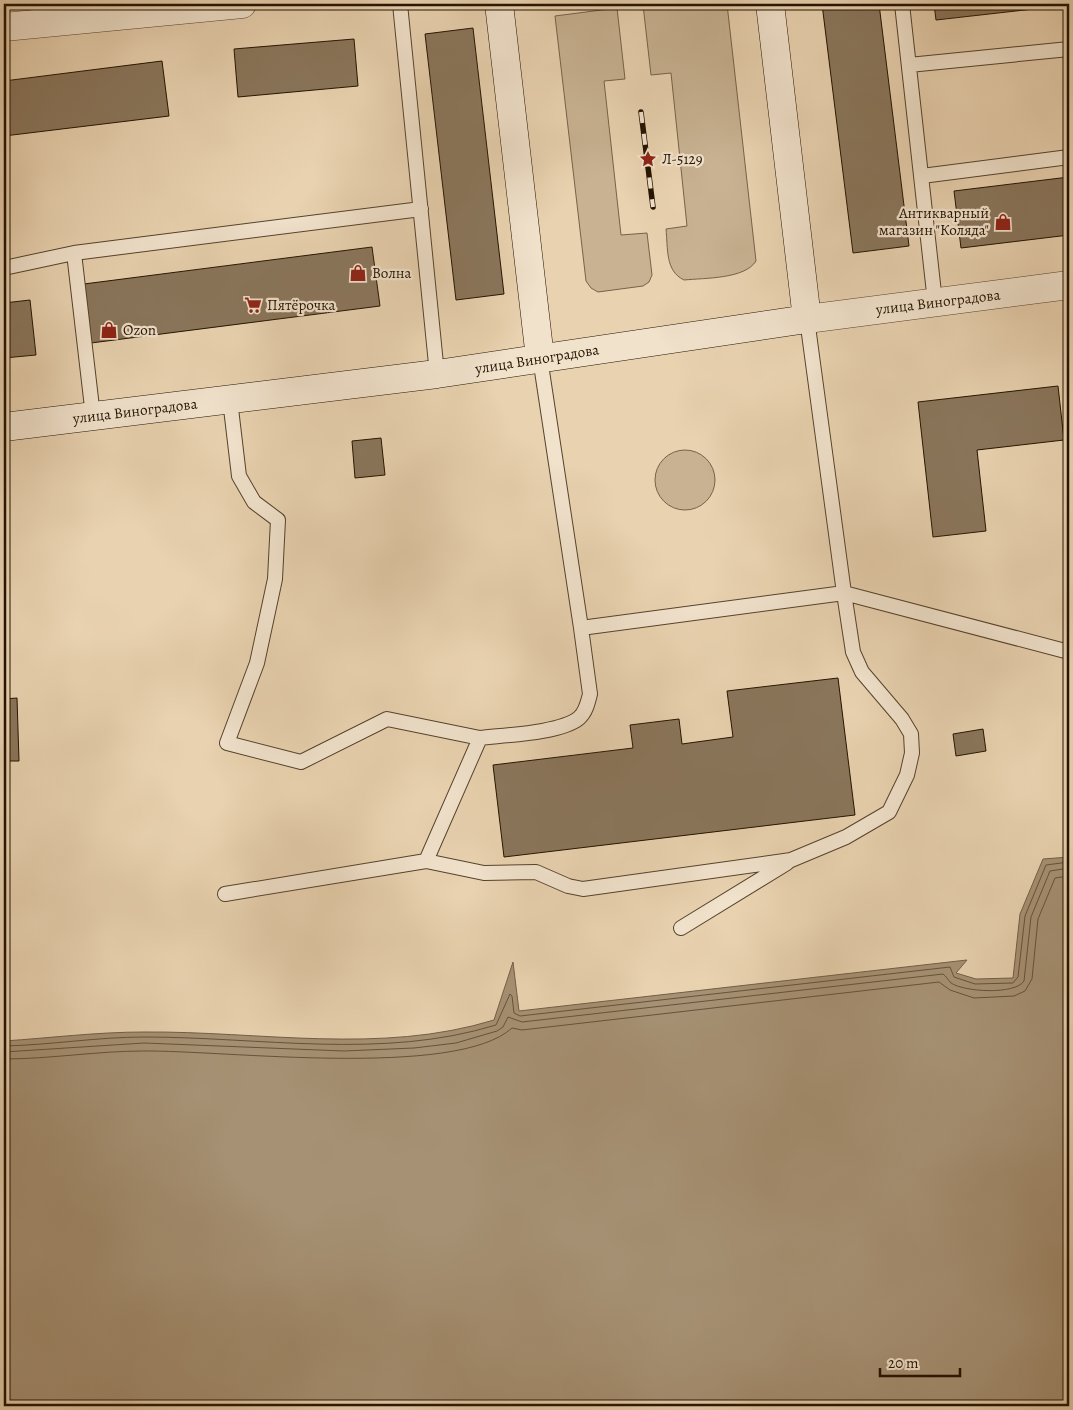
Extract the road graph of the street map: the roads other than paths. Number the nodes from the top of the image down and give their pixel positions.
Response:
1 (242, 4) edge
2 (400, 4) edge
3 (499, 4) edge
4 (770, 4) edge
5 (902, 4) edge
6 (4, 27) edge
7 (1069, 49) edge
8 (909, 66) junction
9 (1069, 157) edge
10 (922, 176) junction
11 (421, 208) junction
12 (74, 253) junction
13 (4, 268) edge
14 (1069, 285) edge
15 (935, 302) junction
16 (807, 319) junction
17 (540, 358) junction
18 (437, 374) junction
19 (230, 400) junction
20 (93, 416) junction
21 (4, 427) edge
22 (844, 593) junction
23 (581, 628) junction
24 (1069, 652) edge
25 (480, 738) junction
26 (792, 860) junction
27 (426, 861) junction
28 (225, 894) dead end
29 (681, 928) dead end

1 - 6 street
2 - 11 lane
3 - 17 street
4 - 16 street
5 - 8 lane
7 - 8 lane
8 - 10 lane
9 - 10 lane
10 - 15 lane
11 - 12 lane
11 - 18 lane
12 - 13 lane
12 - 20 lane
14 - 15 street, улица Виноградова
15 - 16 street, улица Виноградова
16 - 17 street, улица Виноградова
16 - 22 lane
17 - 18 street, улица Виноградова
17 - 23 lane
18 - 19 street, улица Виноградова
19 - 20 street, улица Виноградова
19 - 25 lane
20 - 21 street, улица Виноградова
22 - 23 lane
22 - 24 lane
22 - 26 lane
23 - 25 lane
25 - 27 lane
26 - 27 lane
26 - 29 lane
27 - 28 lane

